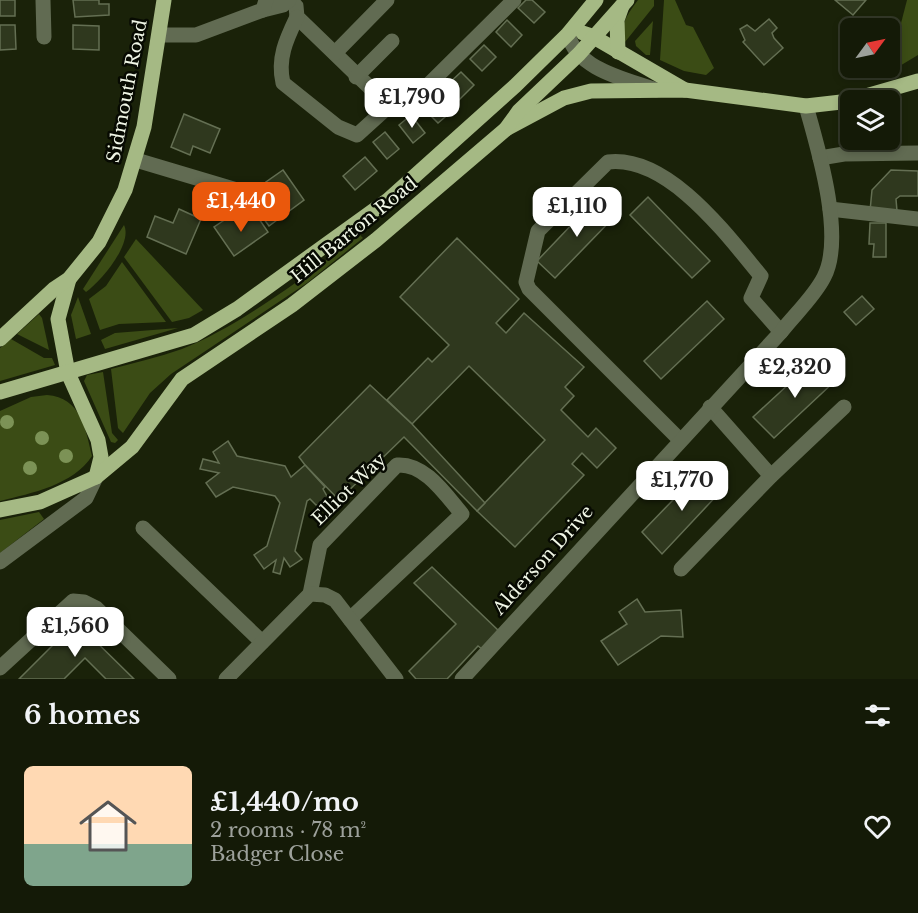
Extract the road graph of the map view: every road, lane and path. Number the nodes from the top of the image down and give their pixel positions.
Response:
1 (43, 0) edge
2 (164, 0) edge
3 (387, 0) edge
4 (514, 0) edge
5 (596, 0) edge
6 (625, 2) edge
7 (265, 5) edge
8 (295, 5) edge
9 (568, 34) junction
10 (160, 36) junction
11 (592, 36) junction
12 (44, 37) dead end
13 (392, 41) dead end
14 (618, 52) junction
15 (335, 53) junction
16 (579, 54) junction
17 (356, 77) junction
18 (918, 81) edge
19 (656, 90) junction
20 (685, 90) junction
21 (888, 90) edge
22 (840, 102) edge
23 (389, 106) junction
24 (806, 106) junction
25 (506, 129) junction
26 (918, 153) edge
27 (820, 158) junction
28 (136, 160) junction
29 (240, 190) dead end
30 (830, 209) junction
31 (918, 219) edge
32 (69, 279) junction
33 (781, 332) junction
34 (0, 339) edge
35 (68, 373) junction
36 (0, 392) edge
37 (710, 407) junction
38 (844, 407) dead end
39 (680, 440) junction
40 (771, 476) junction
41 (96, 477) junction
42 (0, 510) edge
43 (143, 528) dead end
44 (0, 562) edge
45 (681, 570) dead end
46 (310, 594) junction
47 (350, 619) junction
48 (262, 642) junction
49 (0, 668) edge
50 (169, 679) edge
51 (226, 679) edge
52 (396, 679) edge
53 (462, 679) edge

1 - 12 street
2 - 10 main road, Sidmouth Road
3 - 15 street
4 - 23 street
5 - 9 main road, Hill Barton Road
6 - 11 main road, Hill Barton Road
6 - 14 main road
7 - 8 street
7 - 10 street
8 - 15 street
8 - 23 street
9 - 11 main road
9 - 16 street
9 - 35 main road, Hill Barton Road
10 - 28 main road, Sidmouth Road
11 - 14 main road
11 - 16 main road, Hill Barton Road
13 - 17 street
14 - 20 main road
15 - 17 street
16 - 19 street
16 - 25 main road, Hill Barton Road
17 - 23 street
18 - 21 main road
19 - 20 main road
19 - 25 main road
20 - 24 main road
22 - 24 main road
24 - 27 street, Alderson Drive
25 - 41 main road, Hill Barton Road
26 - 27 street
27 - 30 street, Alderson Drive
28 - 29 street
28 - 32 main road, Sidmouth Road
30 - 31 street
30 - 33 street, Alderson Drive
32 - 34 main road, Sidmouth Road
32 - 35 main road, Sidmouth Road
33 - 37 street, Alderson Drive
33 - 39 street
35 - 36 main road, Hill Barton Road
35 - 41 main road, Sidmouth Road
37 - 39 street, Alderson Drive
37 - 40 street
38 - 40 street
39 - 53 street, Alderson Drive
40 - 45 street
41 - 42 main road, Hill Barton Road
41 - 44 street
43 - 48 street
46 - 47 street
46 - 47 street, Elliot Way
46 - 48 street
47 - 52 street
48 - 51 street
49 - 50 street

